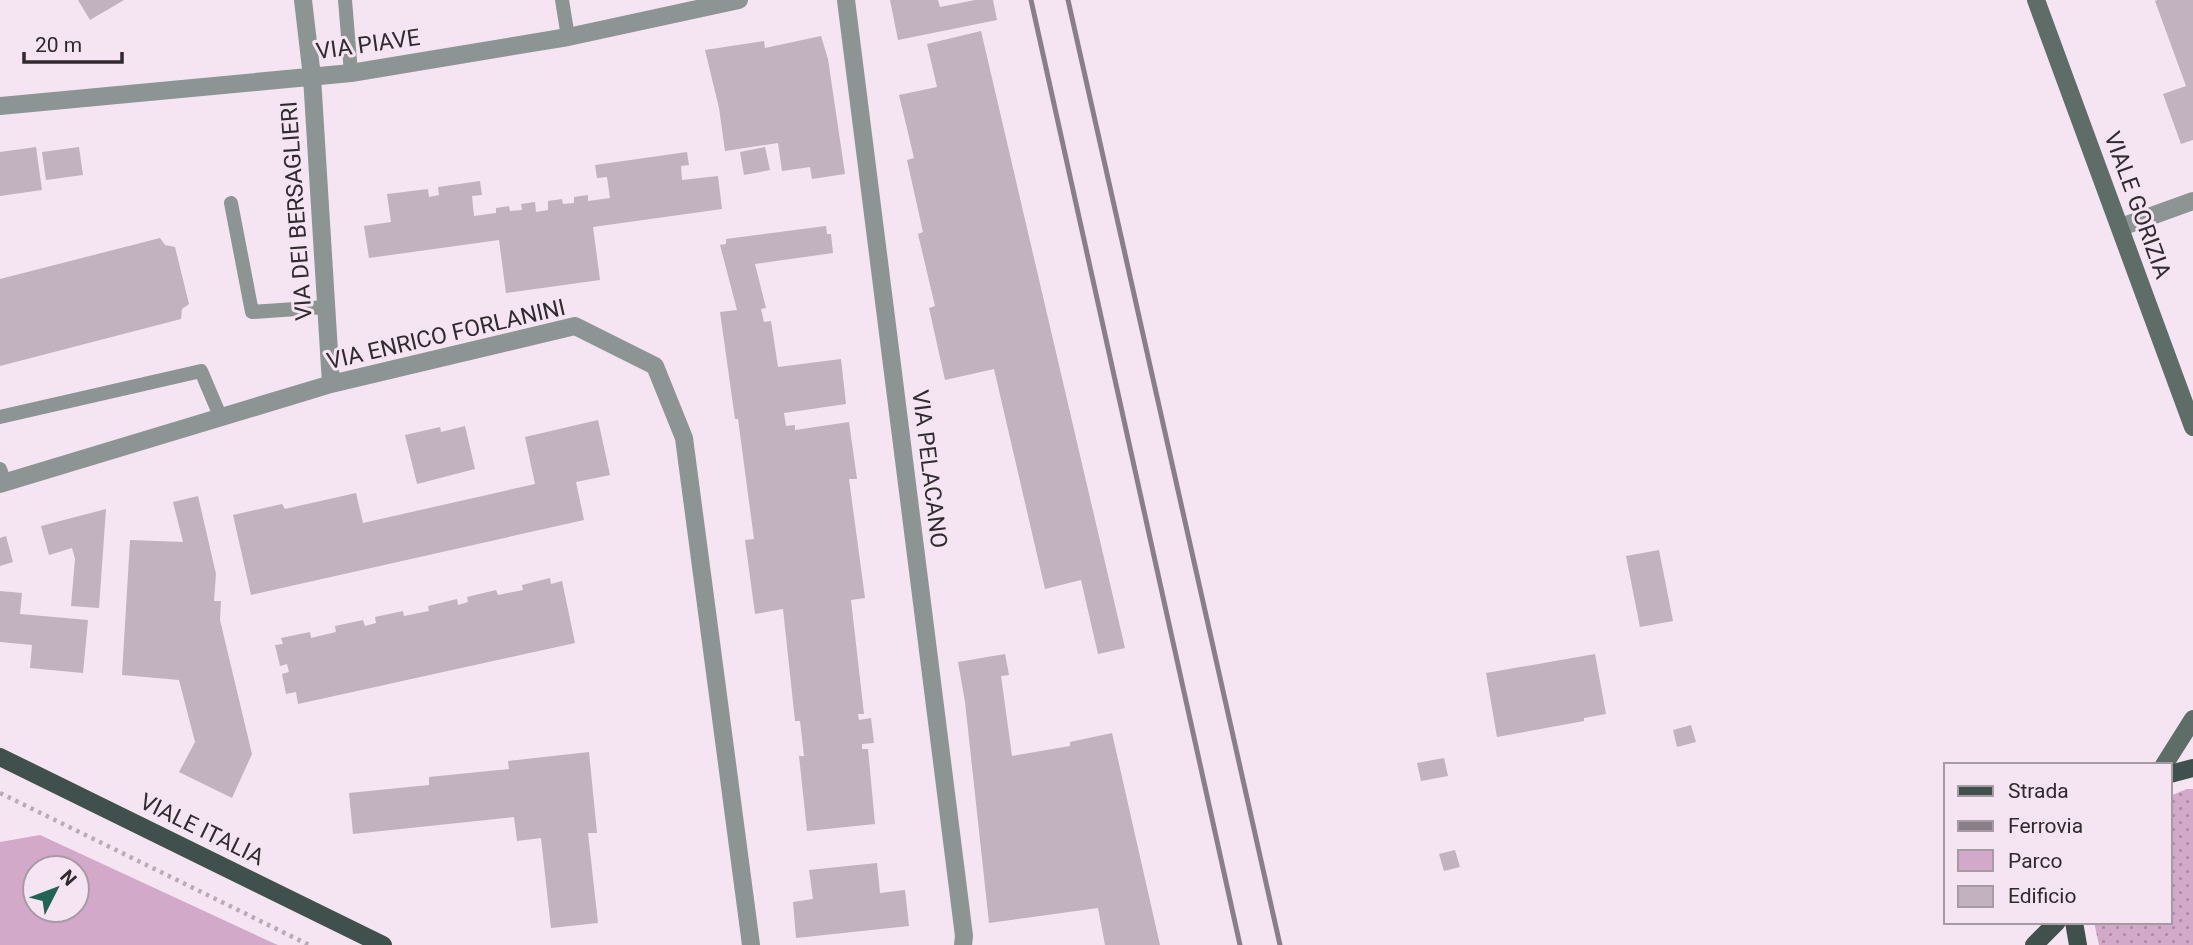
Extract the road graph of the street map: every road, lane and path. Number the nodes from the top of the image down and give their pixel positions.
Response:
1 (303, 0) edge
2 (345, 0) edge
3 (562, 0) edge
4 (739, 0) edge
5 (846, 0) edge
6 (2036, 0) edge
7 (568, 37) junction
8 (351, 73) junction
9 (312, 77) junction
10 (0, 106) edge
11 (2193, 201) edge
12 (231, 203) dead end
13 (2121, 227) junction
14 (326, 307) junction
15 (331, 384) junction
16 (0, 417) edge
17 (221, 418) junction
18 (2193, 427) edge
19 (2, 479) edge
20 (2193, 719) edge
21 (0, 757) edge
22 (2165, 763) edge
23 (2193, 768) edge
24 (2172, 773) edge
25 (0, 793) edge
26 (2055, 924) edge
27 (2074, 924) edge
28 (309, 945) edge
29 (383, 945) edge
30 (751, 945) edge
31 (963, 945) edge
32 (2034, 945) edge
33 (2078, 945) edge

1 - 9 street, VIA DEI BERSAGLIERI
2 - 8 lane
3 - 7 lane
4 - 7 street, VIA PIAVE
5 - 31 street, VIA PELACANO
6 - 13 main road, VIALE GORIZIA
7 - 8 street, VIA PIAVE
8 - 9 street, VIA PIAVE
9 - 10 street, VIA PIAVE
9 - 14 street, VIA DEI BERSAGLIERI
11 - 13 street
12 - 14 lane
13 - 18 main road, VIALE GORIZIA
14 - 15 street, VIA DEI BERSAGLIERI
15 - 17 street, VIA ENRICO FORLANINI
15 - 30 street, VIA ENRICO FORLANINI
16 - 17 lane
17 - 19 street, VIA ENRICO FORLANINI
20 - 22 main road
21 - 29 main road, VIALE ITALIA
23 - 24 main road
25 - 28 path
26 - 32 main road
27 - 33 main road

